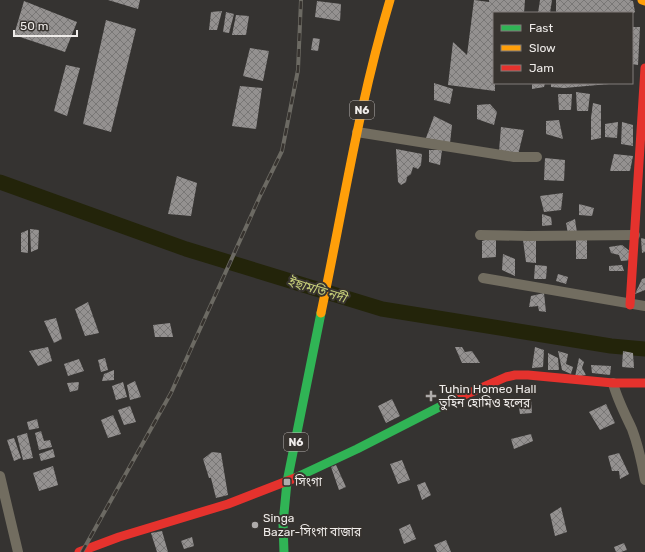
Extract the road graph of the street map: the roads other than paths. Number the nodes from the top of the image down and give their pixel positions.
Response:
1 (390, 0) edge
2 (645, 68) edge
3 (357, 132) junction
4 (537, 157) dead end
5 (480, 234) dead end
6 (635, 235) junction
7 (483, 278) dead end
8 (630, 305) junction
9 (645, 306) edge
10 (614, 383) junction
11 (645, 383) edge
12 (0, 476) edge
13 (645, 480) edge
14 (287, 482) junction
15 (96, 548) edge
16 (18, 552) edge
17 (79, 552) edge
18 (284, 552) edge

1 - 3 main road, N6
2 - 6 main road
3 - 4 street
3 - 14 main road, N6
5 - 6 street
6 - 8 main road
7 - 8 street
8 - 9 street
10 - 11 main road
10 - 13 street
10 - 14 main road
12 - 16 street
14 - 15 main road
14 - 18 main road, N6
15 - 17 main road

